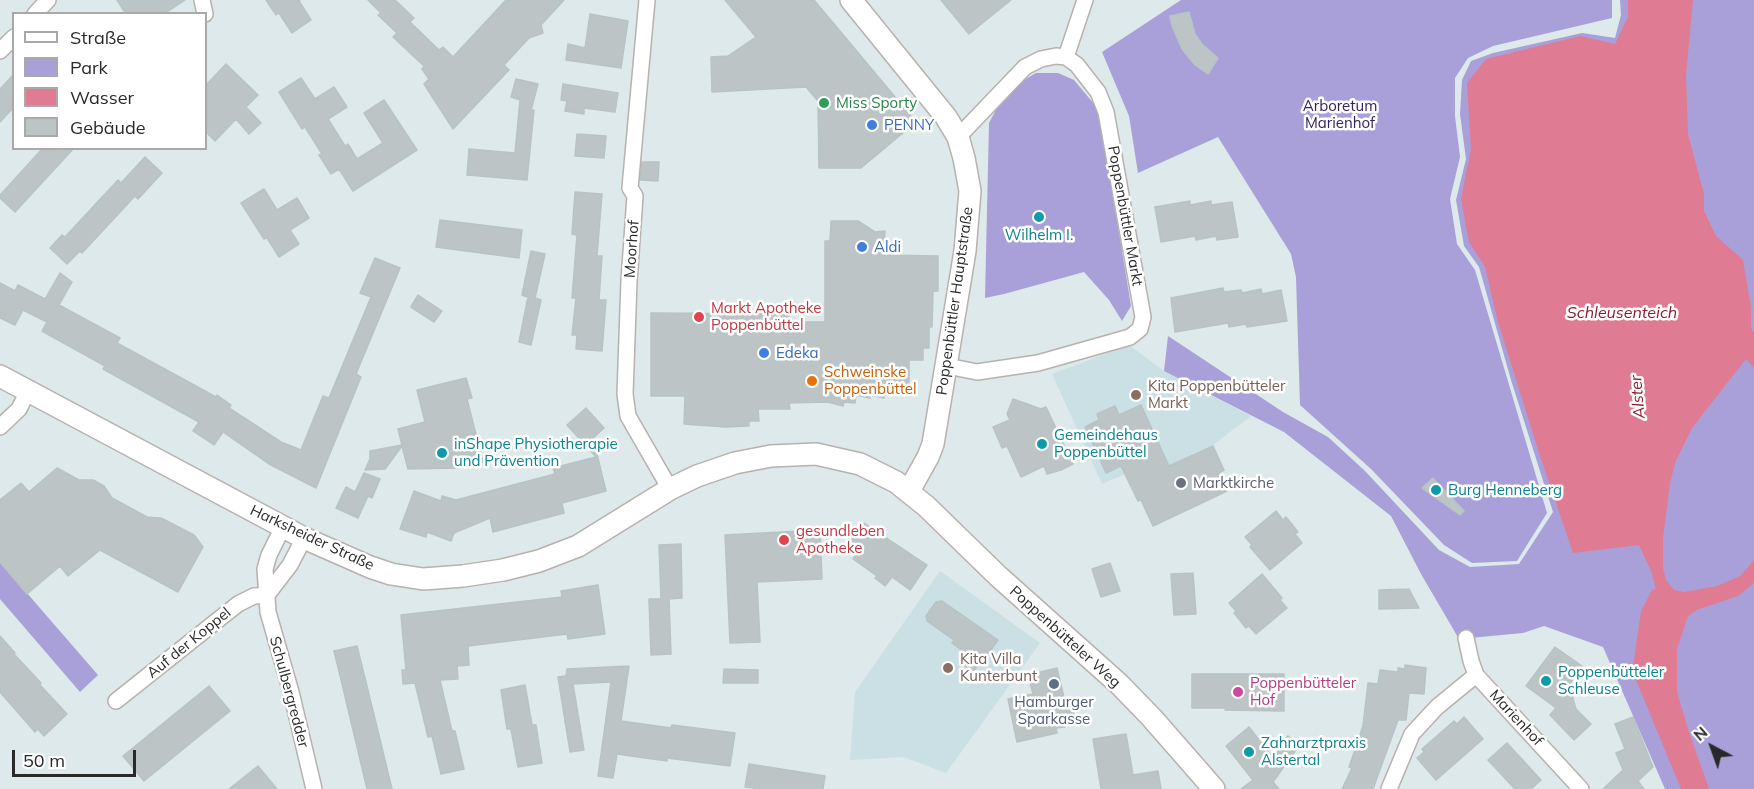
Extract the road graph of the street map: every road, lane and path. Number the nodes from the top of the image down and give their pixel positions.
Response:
1 (48, 0) edge
2 (647, 0) edge
3 (851, 0) edge
4 (1085, 0) edge
5 (38, 12) edge
6 (12, 39) edge
7 (0, 51) edge
8 (1066, 57) junction
9 (958, 137) junction
10 (947, 366) junction
11 (0, 376) edge
12 (28, 391) junction
13 (0, 428) edge
14 (670, 489) junction
15 (909, 491) junction
16 (283, 527) junction
17 (304, 538) junction
18 (267, 595) junction
19 (1466, 639) dead end
20 (1476, 675) junction
21 (116, 701) dead end
22 (314, 789) edge
23 (1214, 789) edge
24 (1389, 789) edge
25 (1581, 789) edge

1 - 5 street
2 - 14 street, Moorhof
3 - 9 main road, Poppenbüttler Hauptstraße
4 - 8 street
6 - 7 street
8 - 9 street
8 - 10 street, Poppenbüttler Markt
9 - 10 main road, Poppenbüttler Hauptstraße
10 - 15 main road, Poppenbüttler Hauptstraße
11 - 12 main road, Harksheider Straße
12 - 13 street
12 - 16 main road, Harksheider Straße
14 - 15 main road, Harksheider Straße
14 - 17 main road, Harksheider Straße
15 - 23 main road, Poppenbütteler Weg
16 - 17 main road, Harksheider Straße
16 - 18 street, Schulbergredder
17 - 18 street
18 - 21 street, Auf der Koppel
18 - 22 street, Schulbergredder
19 - 20 street, Marienhof
20 - 24 street
20 - 25 street, Marienhof

